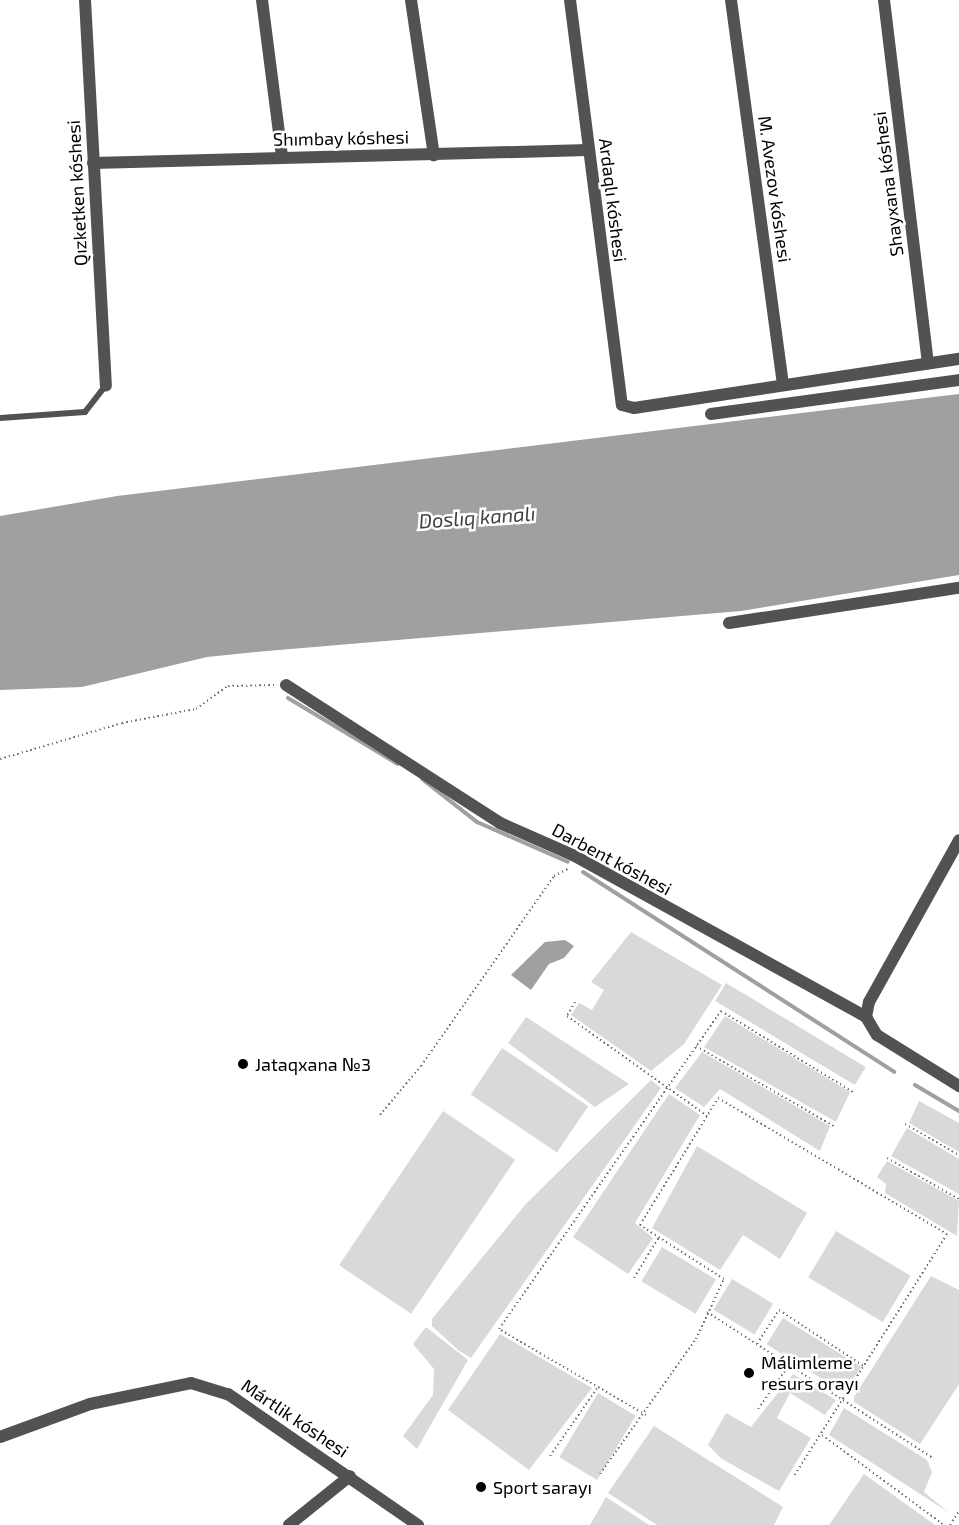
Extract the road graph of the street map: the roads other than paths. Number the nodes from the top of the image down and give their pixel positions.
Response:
1 (85, 0) edge
2 (262, 0) edge
3 (411, 0) edge
4 (570, 0) edge
5 (731, 0) edge
6 (884, 0) edge
7 (588, 150) junction
8 (434, 155) junction
9 (282, 156) junction
10 (93, 163) junction
11 (959, 359) edge
12 (928, 363) junction
13 (959, 380) edge
14 (783, 384) junction
15 (106, 385) joint
16 (711, 414) dead end
17 (0, 418) edge
18 (959, 588) edge
19 (729, 623) dead end
20 (286, 685) road end
21 (959, 840) edge
22 (866, 1017) junction
23 (959, 1086) edge
24 (0, 1437) edge
25 (350, 1476) junction
26 (289, 1525) edge
27 (418, 1525) edge

1 - 10 street, Qızketken kóshesi
2 - 9 street
3 - 8 street
4 - 7 street, Ardaqlı kóshesi
5 - 14 street, M. Avezov kóshesi
6 - 12 street, Shayxana kóshesi
7 - 8 street, Shımbay kóshesi
7 - 14 street, Ardaqlı kóshesi
8 - 9 street, Shımbay kóshesi
9 - 10 street, Shımbay kóshesi
10 - 15 street, Qızketken kóshesi
11 - 12 street
12 - 14 street
13 - 16 street
15 - 17 lane
18 - 19 street
20 - 22 street, Darbent kóshesi
21 - 22 street
22 - 23 street, Darbent kóshesi
24 - 25 street, Mártlik kóshesi
25 - 26 street
25 - 27 street, Mártlik kóshesi

